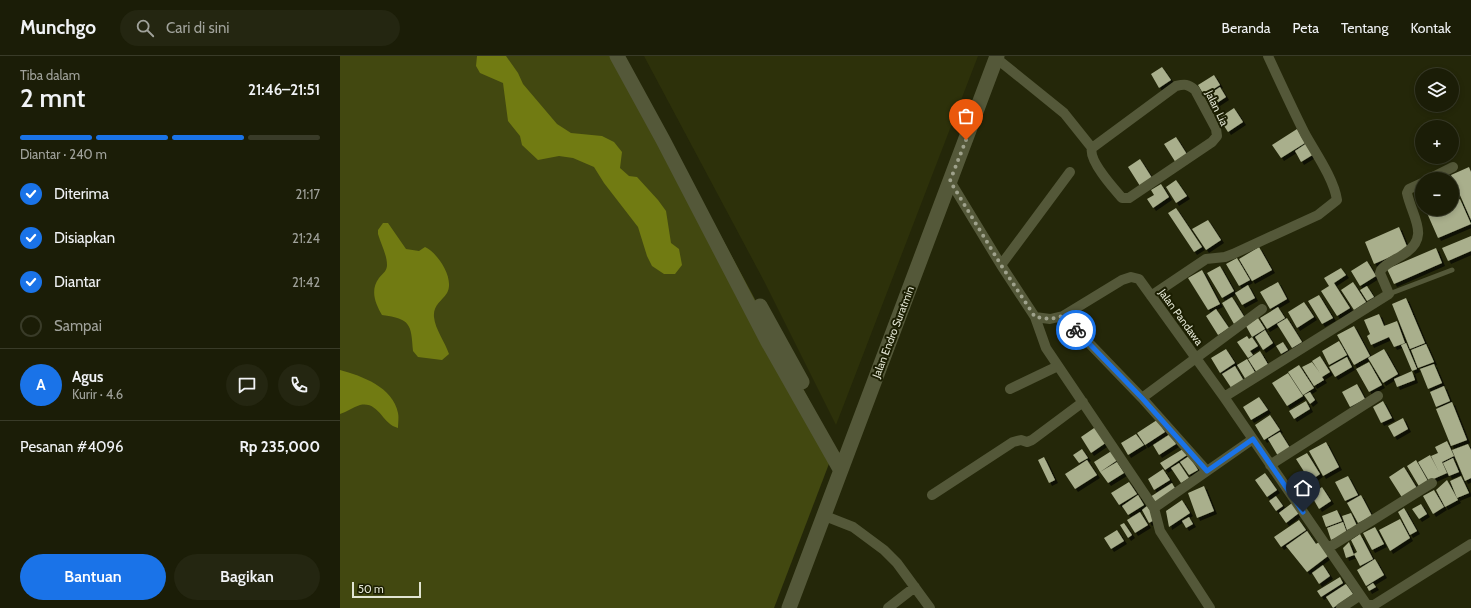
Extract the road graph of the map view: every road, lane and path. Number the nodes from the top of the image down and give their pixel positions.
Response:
1 (617, 56) edge
2 (628, 56) edge
3 (1268, 56) edge
4 (996, 57) edge
5 (1092, 148) junction
6 (1453, 167) dead end
7 (1070, 172) dead end
8 (1443, 172) edge
9 (950, 181) junction
10 (1415, 186) edge
11 (1001, 265) junction
12 (1452, 270) dead end
13 (1389, 294) junction
14 (1151, 296) junction
15 (1262, 309) dead end
16 (1063, 316) junction
17 (1035, 317) junction
18 (1195, 357) junction
19 (1058, 366) junction
20 (1010, 389) dead end
21 (1378, 396) dead end
22 (1224, 397) junction
23 (1142, 398) junction
24 (1083, 402) junction
25 (1253, 439) junction
26 (842, 464) junction
27 (1270, 465) junction
28 (1207, 471) junction
29 (1432, 483) dead end
30 (932, 495) dead end
31 (1154, 508) junction
32 (823, 520) junction
33 (1471, 544) edge
34 (1328, 548) junction
35 (915, 588) junction
36 (1359, 596) junction
37 (789, 608) edge
38 (888, 608) edge
39 (930, 608) edge
40 (1210, 608) edge
41 (1341, 608) edge

1 - 26 street
2 - 26 street
3 - 14 street
4 - 5 street, Jalan Lia
4 - 9 street, Jalan Endro Suratmin
5 - 5 street, Jalan Lia
6 - 8 street
7 - 11 street
9 - 11 street
9 - 26 street, Jalan Endro Suratmin
10 - 13 street
11 - 17 street
12 - 13 lane
13 - 22 street
14 - 16 street, Jalan Pandawa
14 - 18 street, Jalan Pandawa
15 - 18 street
16 - 17 street, Jalan Pandawa
16 - 23 street
17 - 19 street
18 - 22 street, Jalan Pandawa
18 - 23 street
19 - 20 street
19 - 24 street
21 - 27 street
22 - 25 street, Jalan Pandawa
23 - 28 street
24 - 30 street
24 - 31 street
25 - 27 street, Jalan Pandawa
25 - 28 street
26 - 32 street, Jalan Endro Suratmin
27 - 34 street, Jalan Pandawa
28 - 31 street
29 - 34 street
31 - 40 street
32 - 35 street
32 - 37 street, Jalan Endro Suratmin
33 - 36 street
34 - 36 street, Jalan Pandawa
35 - 38 street
35 - 39 street
36 - 41 street

